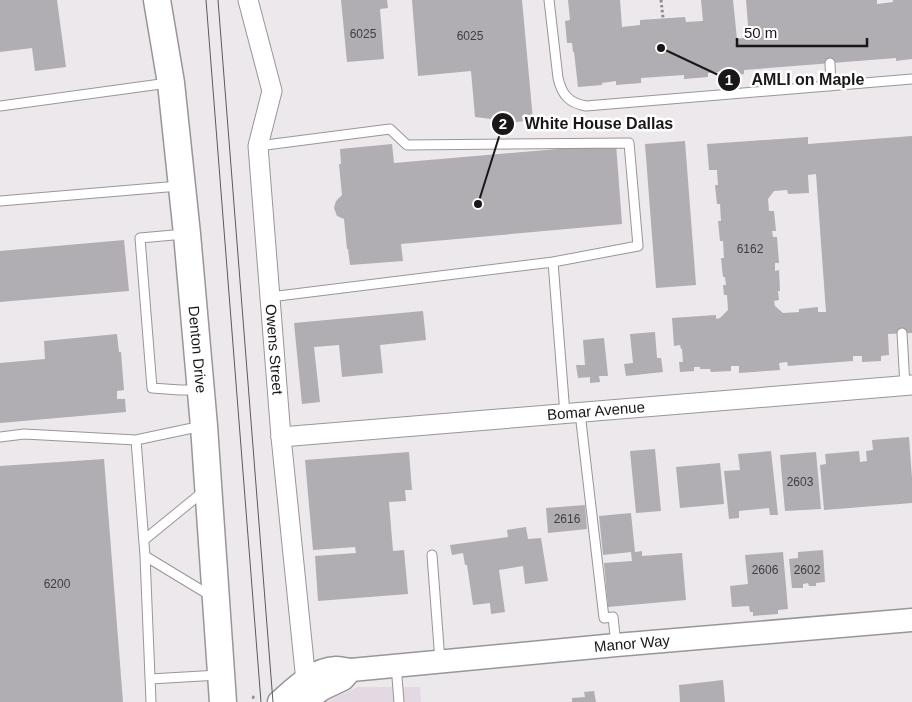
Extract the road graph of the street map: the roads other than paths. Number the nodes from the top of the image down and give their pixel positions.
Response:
1 (157, 0) edge
2 (248, 0) edge
3 (549, 0) edge
4 (830, 63) dead end
5 (912, 79) edge
6 (171, 83) junction
7 (831, 86) junction
8 (0, 106) edge
9 (258, 146) junction
10 (182, 186) junction
11 (0, 201) edge
12 (187, 234) junction
13 (553, 262) junction
14 (270, 297) junction
15 (902, 333) dead end
16 (908, 386) edge
17 (201, 390) junction
18 (572, 413) junction
19 (204, 426) junction
20 (0, 437) edge
21 (282, 437) junction
22 (136, 440) junction
23 (208, 488) junction
24 (144, 540) junction
25 (432, 555) dead end
26 (145, 556) junction
27 (216, 598) junction
28 (912, 620) edge
29 (616, 645) junction
30 (440, 661) junction
31 (396, 665) junction
32 (222, 675) junction
33 (150, 679) junction
34 (307, 696) edge
35 (151, 702) edge
36 (223, 702) edge
37 (279, 702) edge
38 (399, 702) edge

1 - 6 main road, Denton Drive
2 - 9 street, Owens Street
3 - 7 lane
4 - 7 lane
5 - 7 lane
6 - 8 lane
6 - 10 main road, Denton Drive
9 - 13 lane
9 - 14 street, Owens Street
10 - 11 lane
10 - 12 main road, Denton Drive
12 - 17 main road, Denton Drive
12 - 17 lane
13 - 14 lane
13 - 18 lane
14 - 21 street, Owens Street
15 - 16 lane
16 - 18 street, Bomar Avenue
17 - 19 main road, Denton Drive
18 - 21 street, Bomar Avenue
18 - 29 lane
19 - 22 lane
19 - 23 main road, Denton Drive
20 - 22 lane
21 - 34 street, Owens Street
22 - 24 lane
23 - 24 lane
23 - 27 main road, Denton Drive
24 - 26 lane
25 - 30 lane
26 - 27 lane
26 - 33 lane
27 - 32 main road, Denton Drive
28 - 29 street, Manor Way
29 - 30 street, Manor Way
30 - 31 street, Manor Way
31 - 34 street, Manor Way
31 - 38 lane
32 - 33 lane
32 - 36 main road, Denton Drive
33 - 35 lane
34 - 37 street, Manor Way

